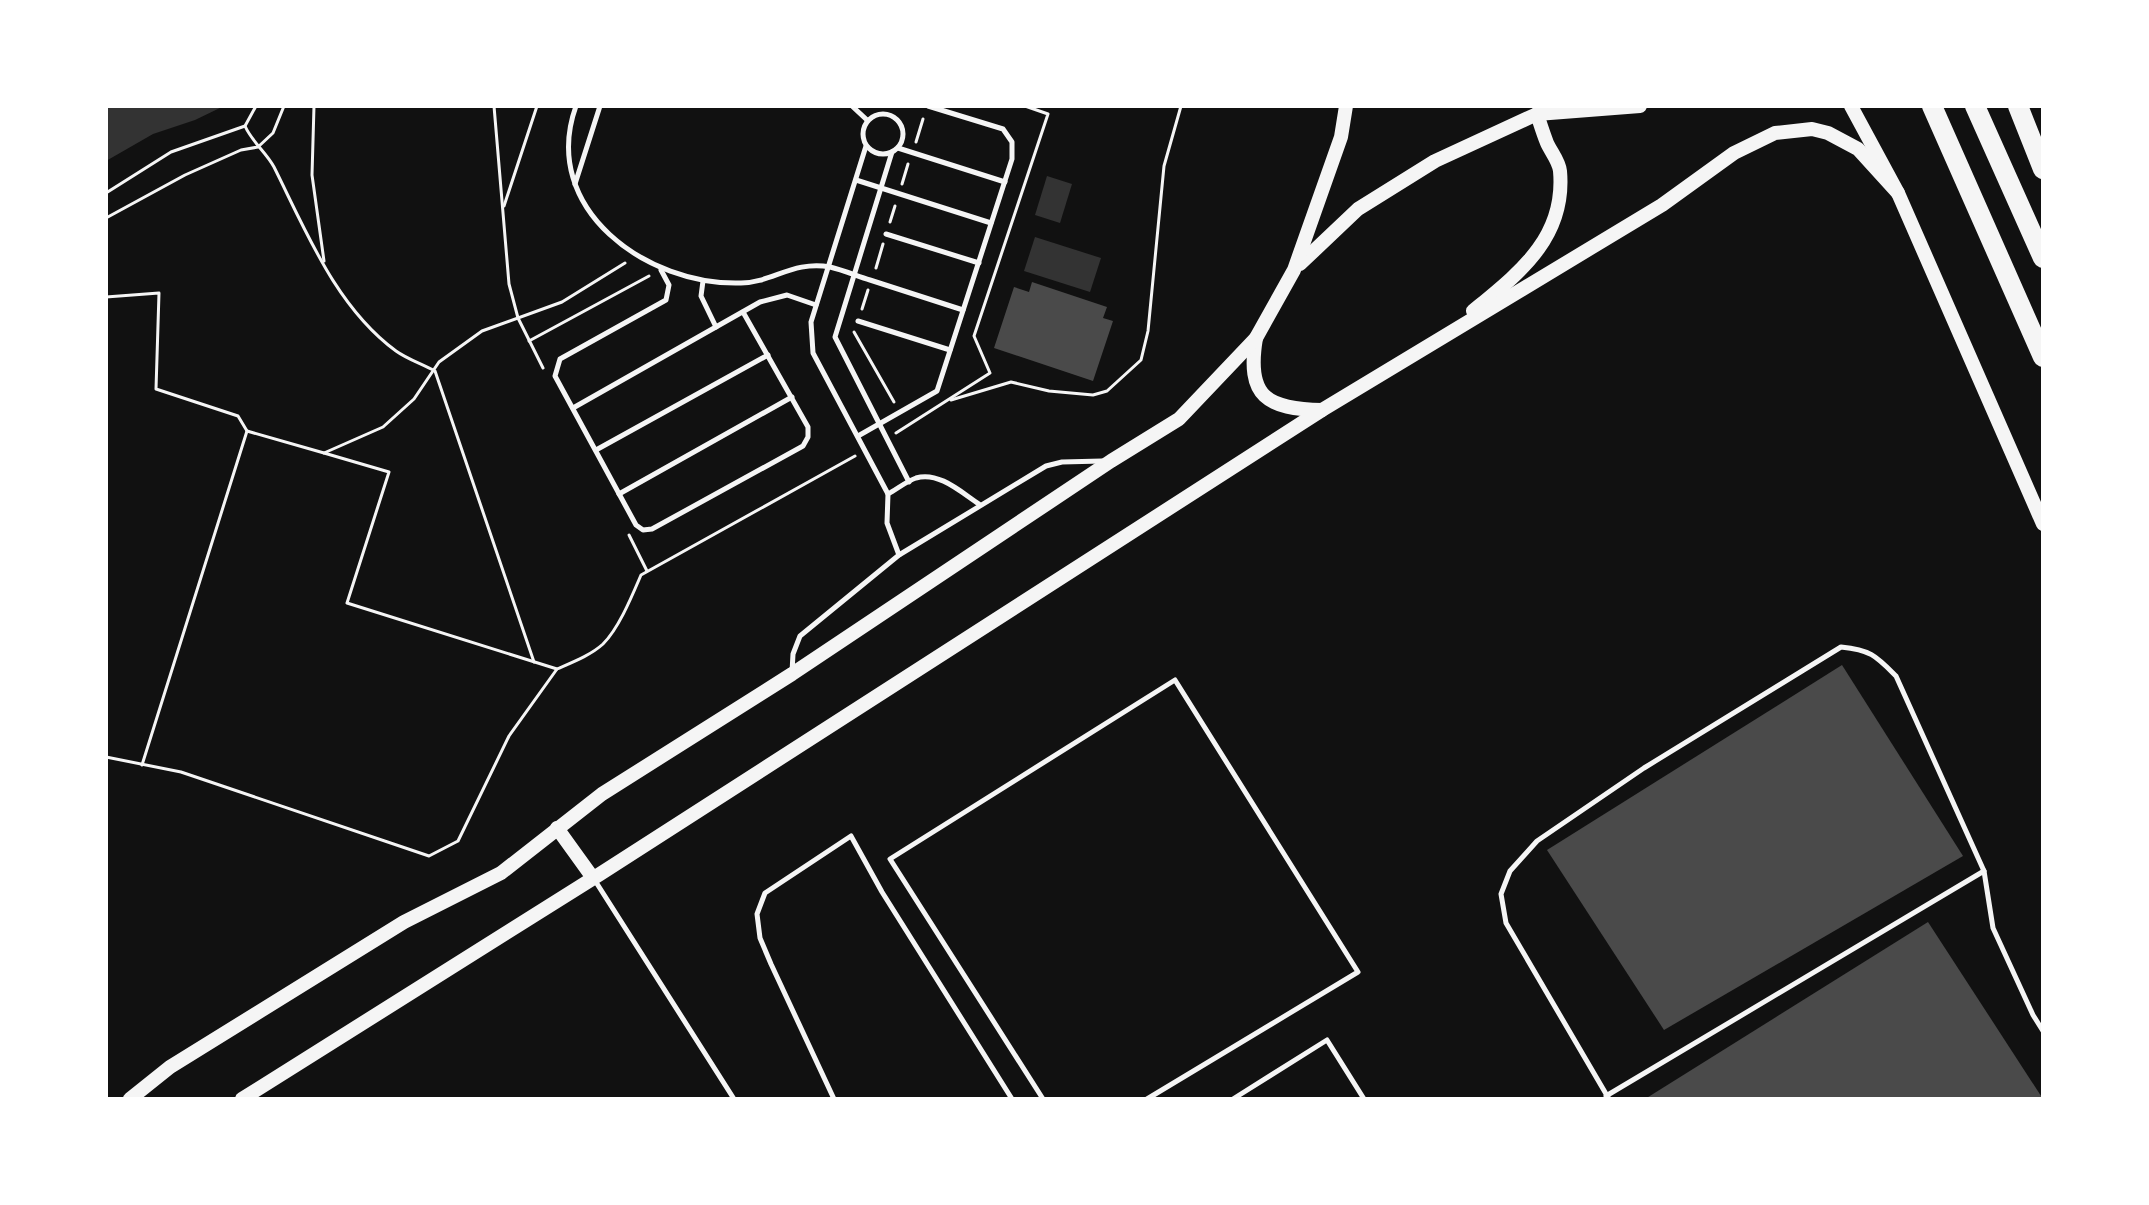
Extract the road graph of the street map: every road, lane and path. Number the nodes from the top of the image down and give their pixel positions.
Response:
1 (256, 106) edge
2 (284, 106) edge
3 (314, 106) edge
4 (494, 106) edge
5 (537, 106) edge
6 (576, 106) edge
7 (600, 106) edge
8 (852, 106) edge
9 (889, 106) edge
10 (928, 106) edge
11 (1025, 106) edge
12 (1181, 106) edge
13 (1346, 106) edge
14 (1520, 106) edge
15 (1640, 106) edge
16 (1851, 106) edge
17 (1932, 106) edge
18 (1975, 106) edge
19 (2018, 106) edge
20 (1034, 107) edge
21 (887, 113) junction
22 (1537, 114) junction
23 (867, 120) junction
24 (245, 126) junction
25 (866, 146) junction
26 (258, 147) junction
27 (895, 150) junction
28 (912, 152) junction
29 (2043, 169) edge
30 (856, 180) junction
31 (1005, 182) junction
32 (575, 184) junction
33 (881, 188) junction
34 (106, 193) edge
35 (1898, 193) junction
36 (899, 194) junction
37 (502, 210) junction
38 (106, 218) edge
39 (991, 223) junction
40 (886, 234) junction
41 (634, 255) junction
42 (2043, 258) edge
43 (979, 263) junction
44 (325, 264) junction
45 (828, 267) junction
46 (661, 270) junction
47 (1294, 270) junction
48 (854, 275) junction
49 (703, 281) junction
50 (871, 281) junction
51 (106, 297) edge
52 (816, 305) junction
53 (963, 310) junction
54 (743, 312) junction
55 (518, 318) junction
56 (858, 321) junction
57 (716, 327) junction
58 (1256, 338) junction
59 (529, 341) dead end
60 (1429, 346) junction
61 (950, 350) junction
62 (768, 355) junction
63 (2043, 357) edge
64 (435, 371) junction
65 (792, 397) junction
66 (944, 403) junction
67 (573, 408) junction
68 (1322, 410) junction
69 (900, 412) junction
70 (879, 424) junction
71 (247, 431) junction
72 (858, 436) junction
73 (886, 438) junction
74 (596, 450) junction
75 (865, 450) junction
76 (324, 453) junction
77 (1111, 461) junction
78 (909, 482) junction
79 (619, 494) junction
80 (888, 494) junction
81 (979, 504) junction
82 (2043, 524) edge
83 (899, 555) junction
84 (534, 663) junction
85 (557, 669) junction
86 (792, 674) junction
87 (106, 757) edge
88 (142, 765) junction
89 (557, 828) junction
90 (1984, 871) junction
91 (593, 878) junction
92 (2043, 1031) edge
93 (1608, 1097) edge
94 (130, 1099) edge
95 (242, 1099) edge
96 (734, 1099) edge
97 (834, 1099) edge
98 (1012, 1099) edge
99 (1043, 1099) edge
100 (1147, 1099) edge
101 (1233, 1099) edge
102 (1364, 1099) edge

1 - 24 path
2 - 26 path
3 - 44 path
4 - 37 path
5 - 37 path
6 - 32 lane
7 - 32 lane
8 - 23 lane
9 - 21 lane
10 - 28 path
10 - 31 lane
11 - 20 path
12 - 66 path
13 - 47 main road
14 - 22 main road
15 - 22 main road
16 - 35 main road
17 - 63 highway
18 - 42 highway
19 - 29 highway
20 - 66 path
21 - 23 lane
21 - 27 lane
22 - 47 main road
22 - 60 main road
23 - 25 lane
24 - 26 path
24 - 34 path
25 - 27 lane
25 - 30 lane
26 - 38 path
26 - 44 path
27 - 28 lane
27 - 33 lane
28 - 31 lane
28 - 36 path
30 - 33 lane
30 - 45 lane
31 - 39 lane
32 - 41 lane
33 - 36 lane
33 - 48 lane
35 - 60 main road
35 - 82 main road
36 - 39 lane
36 - 40 path
37 - 55 path
39 - 43 lane
40 - 43 lane
40 - 50 path
41 - 46 lane
41 - 55 path
43 - 53 lane
44 - 64 path
45 - 48 lane
45 - 49 lane
45 - 52 lane
46 - 49 lane
46 - 59 path
46 - 67 lane
47 - 58 main road
48 - 50 lane
48 - 70 lane
49 - 57 lane
50 - 53 lane
50 - 56 path
51 - 71 path
52 - 54 lane
52 - 72 lane
53 - 61 lane
54 - 57 lane
54 - 62 lane
55 - 64 path
56 - 61 lane
56 - 69 path
57 - 67 lane
58 - 68 main road
58 - 77 main road
60 - 68 main road
61 - 69 lane
62 - 65 lane
62 - 74 lane
64 - 76 path
64 - 84 path
65 - 79 lane
65 - 79 lane
66 - 73 path
67 - 74 lane
68 - 91 main road
69 - 70 lane
70 - 72 lane
70 - 73 lane
71 - 76 path
71 - 88 path
72 - 75 lane
73 - 78 lane
74 - 79 lane
75 - 80 lane
75 - 85 path
76 - 84 path
77 - 81 lane
77 - 86 main road
78 - 80 lane
78 - 81 lane
80 - 83 lane
81 - 83 lane
83 - 86 lane
84 - 85 path
85 - 88 path
86 - 89 main road
87 - 88 path
89 - 91 main road
89 - 94 main road
90 - 92 lane
90 - 93 lane
90 - 93 lane
91 - 95 main road
91 - 96 lane
97 - 98 lane
99 - 100 lane
101 - 102 lane

